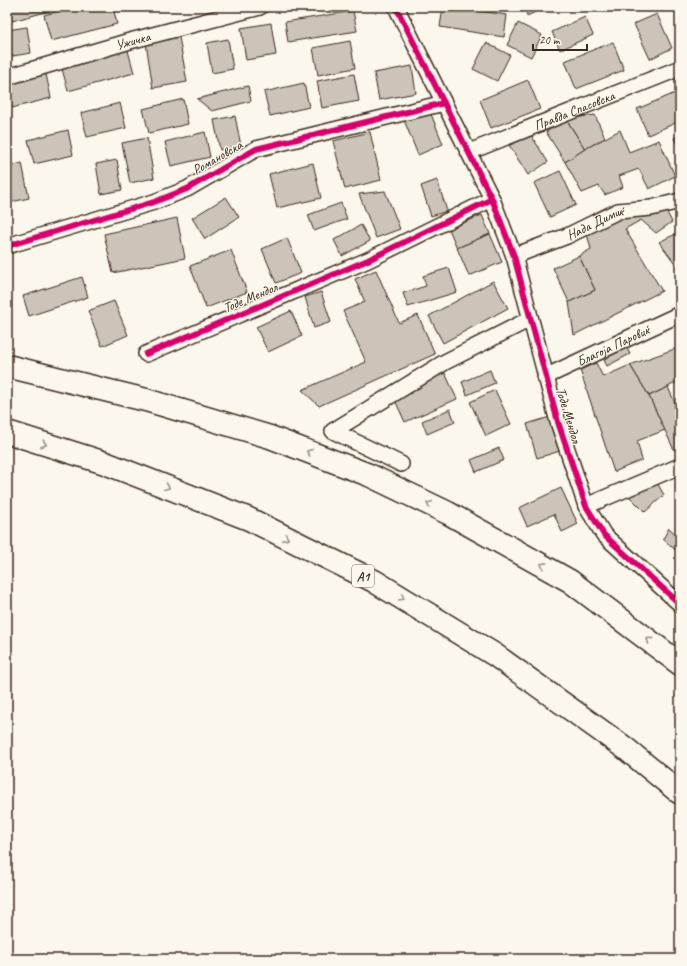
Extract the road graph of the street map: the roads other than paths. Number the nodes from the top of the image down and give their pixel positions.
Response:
1 (260, 7) edge
2 (397, 7) edge
3 (680, 68) edge
4 (7, 78) edge
5 (444, 103) junction
6 (469, 152) junction
7 (492, 199) junction
8 (680, 201) edge
9 (7, 246) edge
10 (514, 256) junction
11 (680, 314) edge
12 (530, 318) junction
13 (146, 354) dead end
14 (7, 366) edge
15 (545, 376) junction
16 (7, 432) edge
17 (401, 464) dead end
18 (680, 466) edge
19 (586, 506) junction
20 (680, 604) edge
21 (680, 664) edge
22 (680, 793) edge

1 - 4 street, Ужичка
2 - 5 street, Тоде Мендол
3 - 6 street, Правда Спасовска
5 - 6 street, Тоде Мендол
5 - 9 street, Романовска
6 - 7 street, Тоде Мендол
7 - 10 street, Тоде Мендол
7 - 13 street, Тоде Мендол
8 - 10 street, Нада Димиќ
10 - 12 street, Тоде Мендол
11 - 15 street, Благоја Паровиќ
12 - 15 street, Тоде Мендол
12 - 17 street
21 -> 14 highway
15 - 19 street, Тоде Мендол
16 -> 22 highway, A1
18 - 19 street
19 - 20 street, Тоде Мендол

